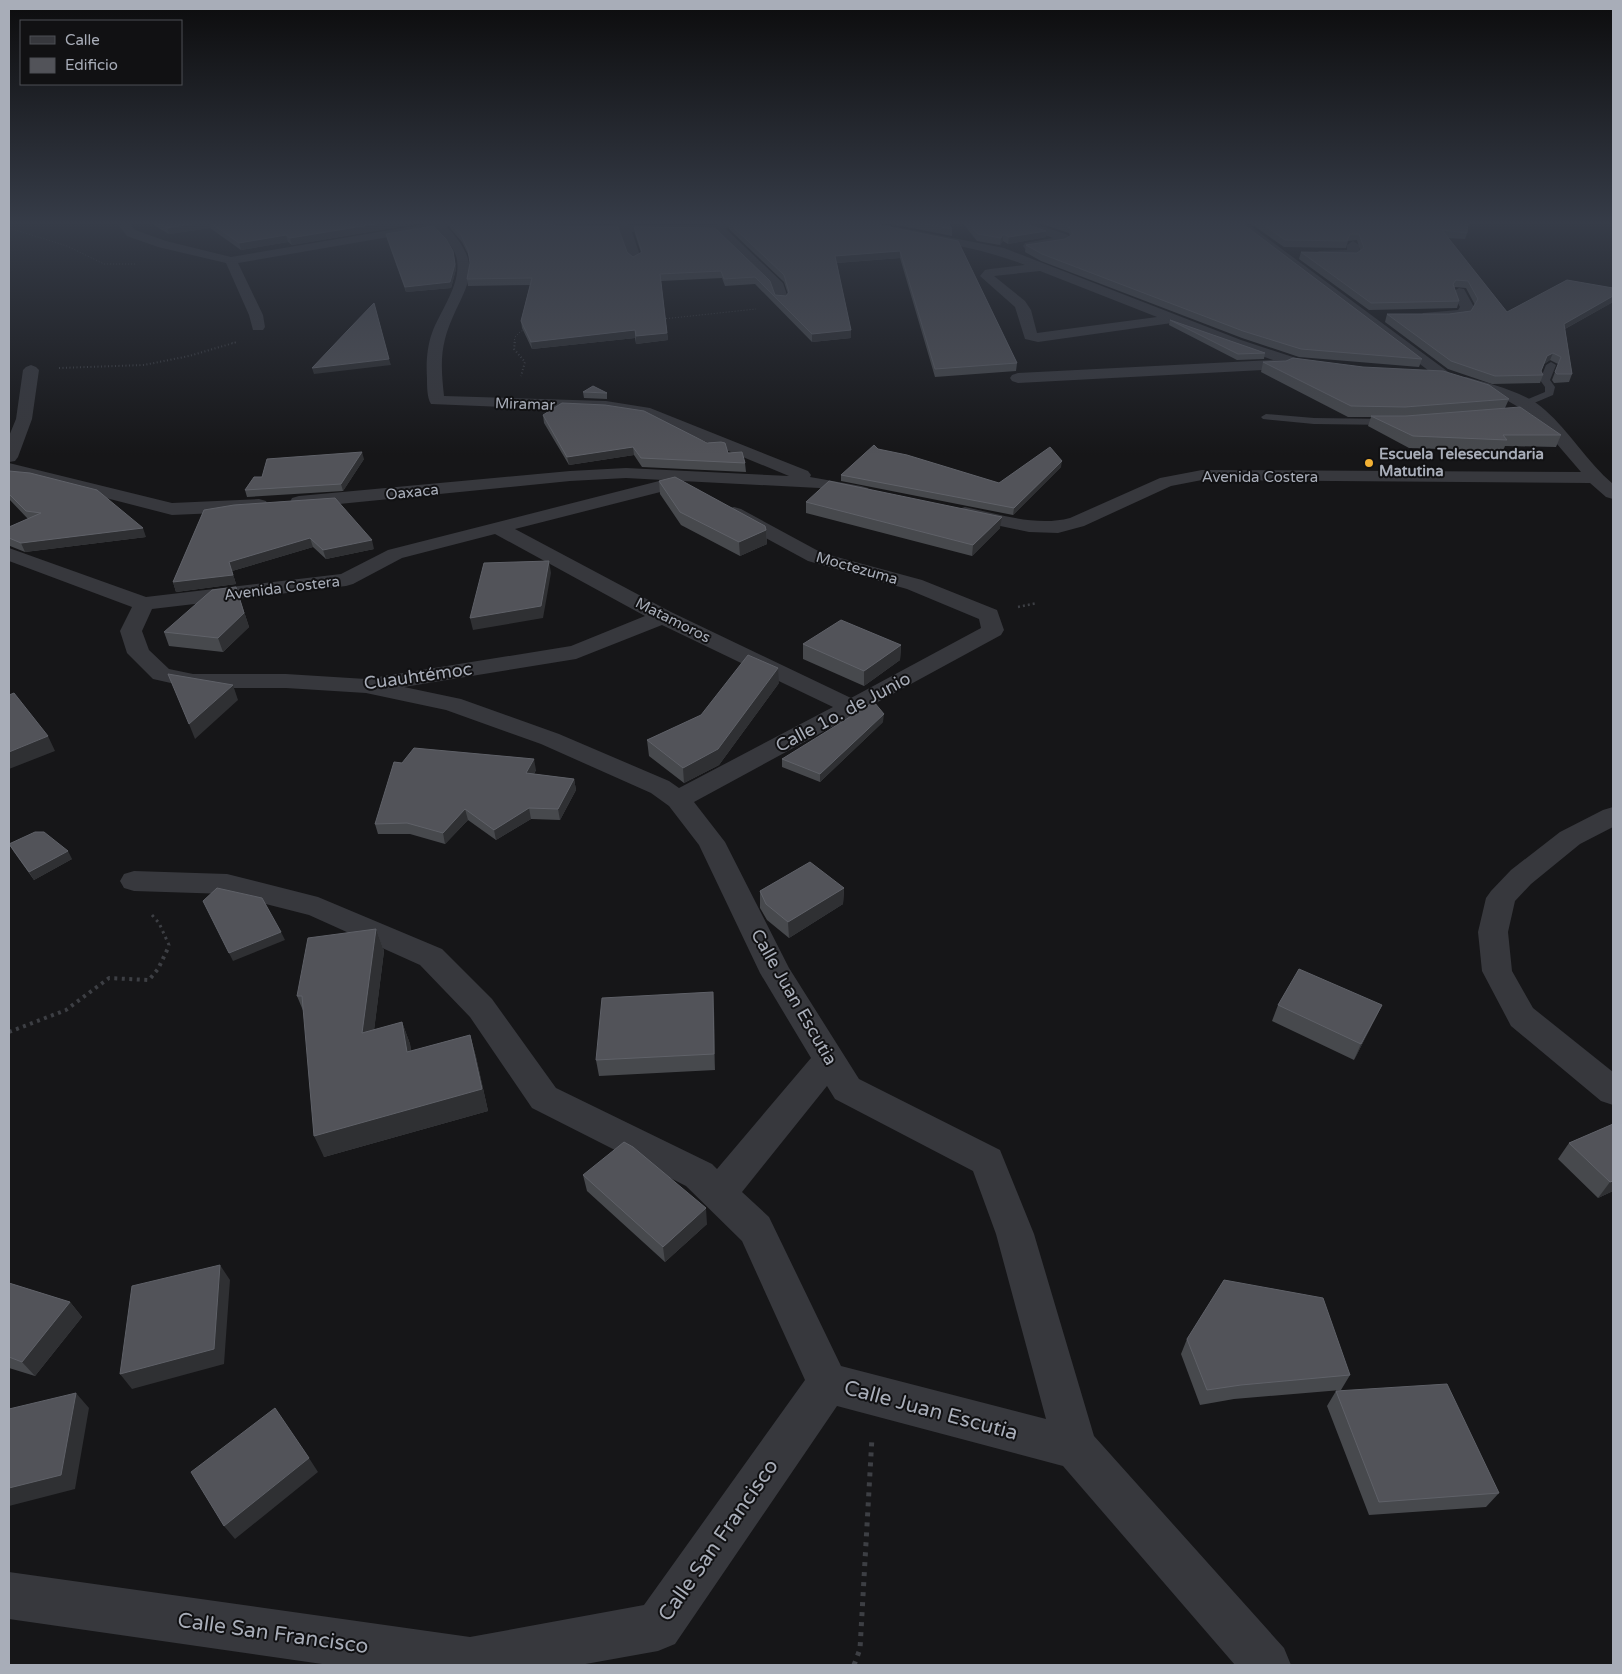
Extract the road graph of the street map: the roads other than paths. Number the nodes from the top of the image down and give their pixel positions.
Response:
1 (249, 299) edge
2 (455, 299) edge
3 (1014, 299) edge
4 (1123, 299) edge
5 (1344, 299) edge
6 (1463, 299) edge
7 (1366, 316) junction
8 (1384, 316) edge
9 (1411, 316) edge
10 (1174, 319) junction
11 (258, 327) dead end
12 (1296, 363) junction
13 (1551, 365) edge
14 (1333, 367) edge
15 (31, 370) road end
16 (1414, 372) edge
17 (1442, 374) junction
18 (1018, 378) edge
19 (1521, 409) junction
20 (1266, 417) dead end
21 (1402, 422) edge
22 (9, 457) edge
23 (9, 468) edge
24 (698, 476) junction
25 (1594, 478) junction
26 (678, 482) junction
27 (819, 483) junction
28 (1613, 493) edge
29 (876, 495) edge
30 (944, 508) edge
31 (498, 528) junction
32 (9, 554) edge
33 (144, 604) junction
34 (989, 614) joint
35 (663, 616) junction
36 (366, 686) junction
37 (851, 707) junction
38 (678, 800) junction
39 (1613, 816) edge
40 (134, 881) dead end
41 (829, 1060) junction
42 (1613, 1091) edge
43 (718, 1194) junction
44 (828, 1383) junction
45 (1076, 1448) junction
46 (9, 1596) edge
47 (1267, 1665) edge

1 - 11 street
2 - 27 street, Miramar
3 - 10 street
4 - 10 street
5 - 7 street
6 - 9 street
7 - 8 street
7 - 17 street
10 - 12 street
12 - 14 street
12 - 18 street
13 - 19 lane
15 - 22 street
16 - 17 street
17 - 19 street
19 - 25 street
20 - 21 lane
23 - 24 street, Oaxaca
24 - 26 street, Avenida Costera
24 - 27 street, Oaxaca
25 - 28 street
25 - 30 street, Avenida Costera
26 - 31 street, Avenida Costera
26 - 34 street, Moctezuma
27 - 29 street
31 - 33 street, Avenida Costera
31 - 35 street, Matamoros
32 - 33 street, Avenida Costera
33 - 36 street, Cuauhtémoc
34 - 37 street, Calle 1o. de Junio
35 - 36 street, Cuauhtémoc
35 - 37 street, Matamoros
36 - 38 street, Calle Juan Escutia
37 - 38 street, Calle 1o. de Junio
38 - 41 street, Calle Juan Escutia
39 - 42 street
40 - 43 street, Calle Juan Escutia
41 - 43 street
41 - 45 street, Calle Juan Escutia
43 - 44 street, Calle Juan Escutia
44 - 45 street, Calle Juan Escutia
44 - 46 street, Calle San Francisco
45 - 47 street, Calle Juan Escutia

